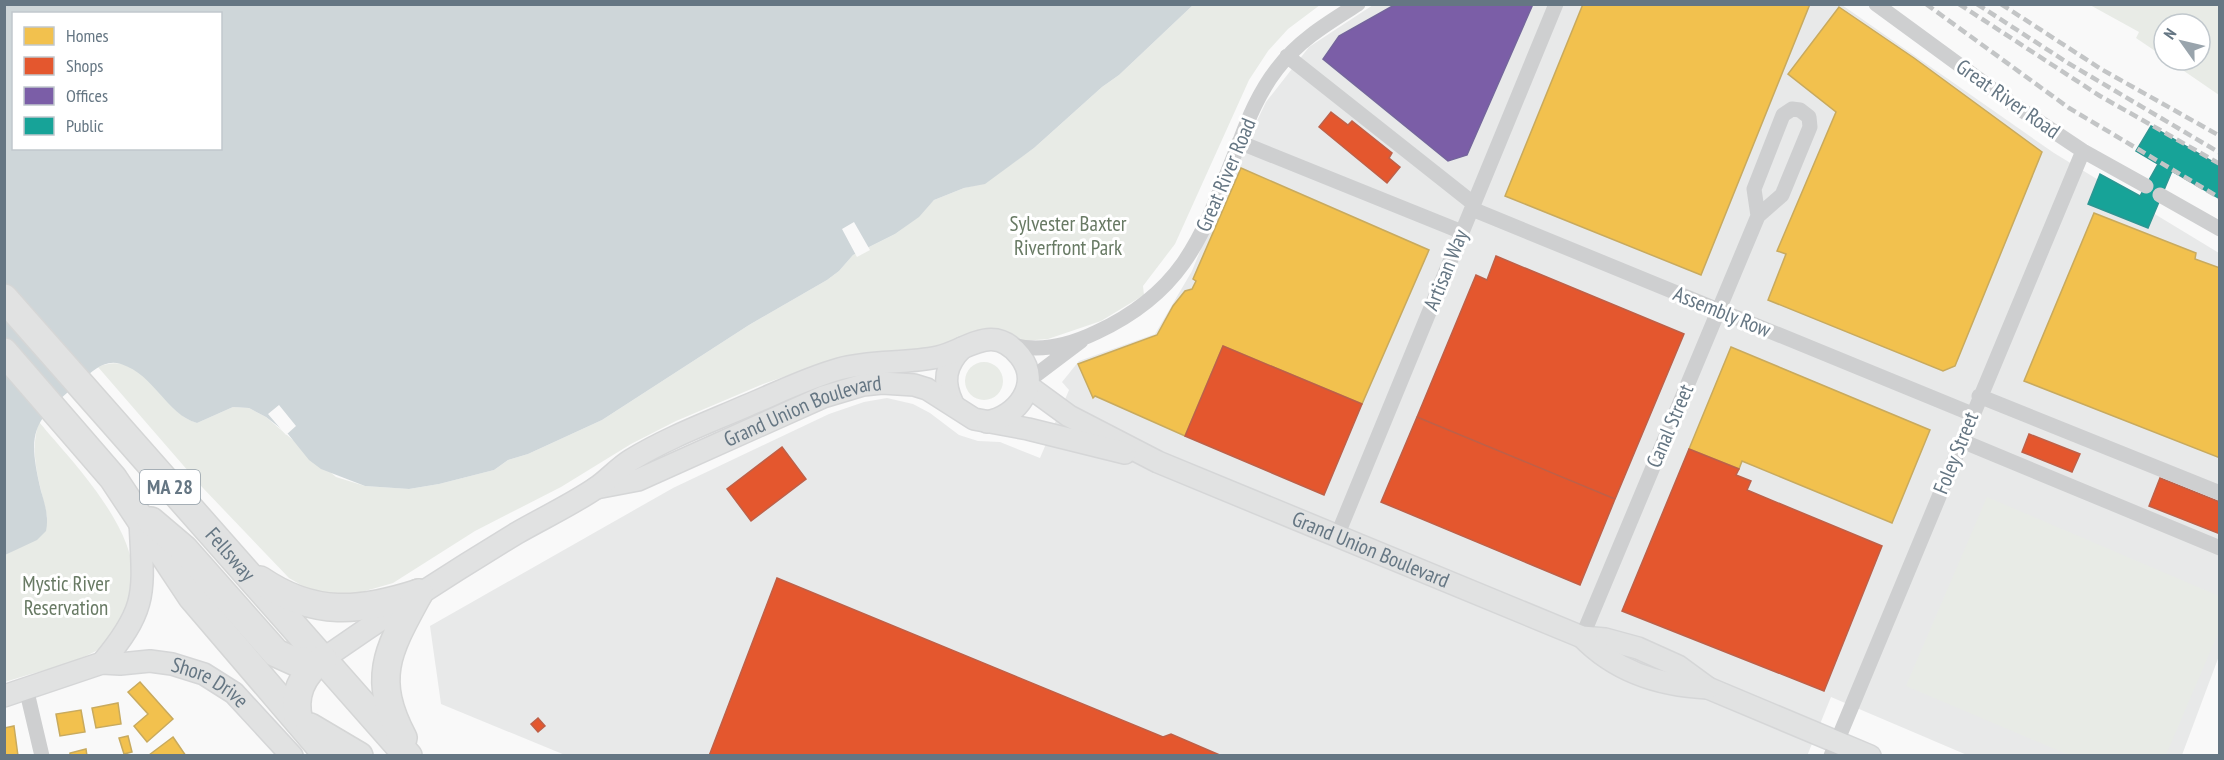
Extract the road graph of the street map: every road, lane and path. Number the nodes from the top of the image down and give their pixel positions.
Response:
1 (1358, 4) edge
2 (1556, 4) edge
3 (1876, 4) edge
4 (1287, 56) junction
5 (1239, 142) junction
6 (2083, 151) junction
7 (2145, 186) dead end
8 (2160, 195) dead end
9 (1473, 207) junction
10 (1758, 216) junction
11 (2220, 230) edge
12 (1462, 232) junction
13 (4, 298) edge
14 (1718, 310) junction
15 (1086, 338) junction
16 (1004, 343) junction
17 (962, 348) junction
18 (4, 352) edge
19 (1028, 383) junction
20 (1979, 396) junction
21 (953, 404) junction
22 (1972, 414) junction
23 (987, 422) junction
24 (1962, 441) junction
25 (1158, 462) junction
26 (596, 488) junction
27 (2220, 493) edge
28 (135, 511) junction
29 (1337, 536) junction
30 (2220, 548) edge
31 (240, 566) junction
32 (419, 593) junction
33 (1582, 636) junction
34 (323, 659) junction
35 (102, 663) junction
36 (26, 688) junction
37 (4, 696) edge
38 (298, 721) junction
39 (1833, 749) edge
40 (42, 756) edge
41 (292, 756) edge
42 (328, 756) edge
43 (359, 756) edge
44 (410, 756) edge
45 (1870, 756) edge

1 - 4 street, Great River Road
2 - 9 street, Artisan Way
3 - 6 street, Great River Road
4 - 5 street, Great River Road
4 - 9 street, Assembly Row
5 - 12 street
5 - 15 street, Great River Road
6 - 7 street, Great River Road
6 - 20 street, Foley Street
8 - 11 street
9 - 12 street, Artisan Way
9 - 14 street, Assembly Row
10 - 10 street, Canal Street
10 - 14 street, Canal Street
12 - 29 street, Artisan Way
13 - 31 highway, Fellsway / MA 28
14 - 22 street, Assembly Row
14 - 33 street, Canal Street
15 - 16 street, Great River Road
15 - 19 street, Great River Road
16 - 17 street, Grand Union Boulevard
16 - 19 street
17 - 21 street
17 - 26 street, Grand Union Boulevard
18 - 28 highway, MA 28
19 - 23 street
19 - 25 street, Grand Union Boulevard
20 - 22 street, Foley Street
20 - 27 street
21 - 23 street
21 - 26 street, Grand Union Boulevard
22 - 24 street, Foley Street
23 - 25 street, Grand Union Boulevard
24 - 30 street
24 - 39 street, Foley Street
25 - 29 street, Grand Union Boulevard
26 - 32 street, Grand Union Boulevard
28 - 34 highway
28 - 35 street
28 - 38 highway, MA 28
29 - 33 street, Grand Union Boulevard
31 - 32 highway
31 - 34 highway, Fellsway / MA 28
32 - 34 street, Grand Union Boulevard
32 - 44 highway
33 - 39 street, Grand Union Boulevard
34 - 38 highway
34 - 44 highway, Fellsway / MA 28
35 - 36 street, Shore Drive
35 - 41 street, Shore Drive
36 - 37 street, Shore Drive
36 - 40 street
38 - 42 highway, MA 28
38 - 43 highway
39 - 45 street, Grand Union Boulevard

